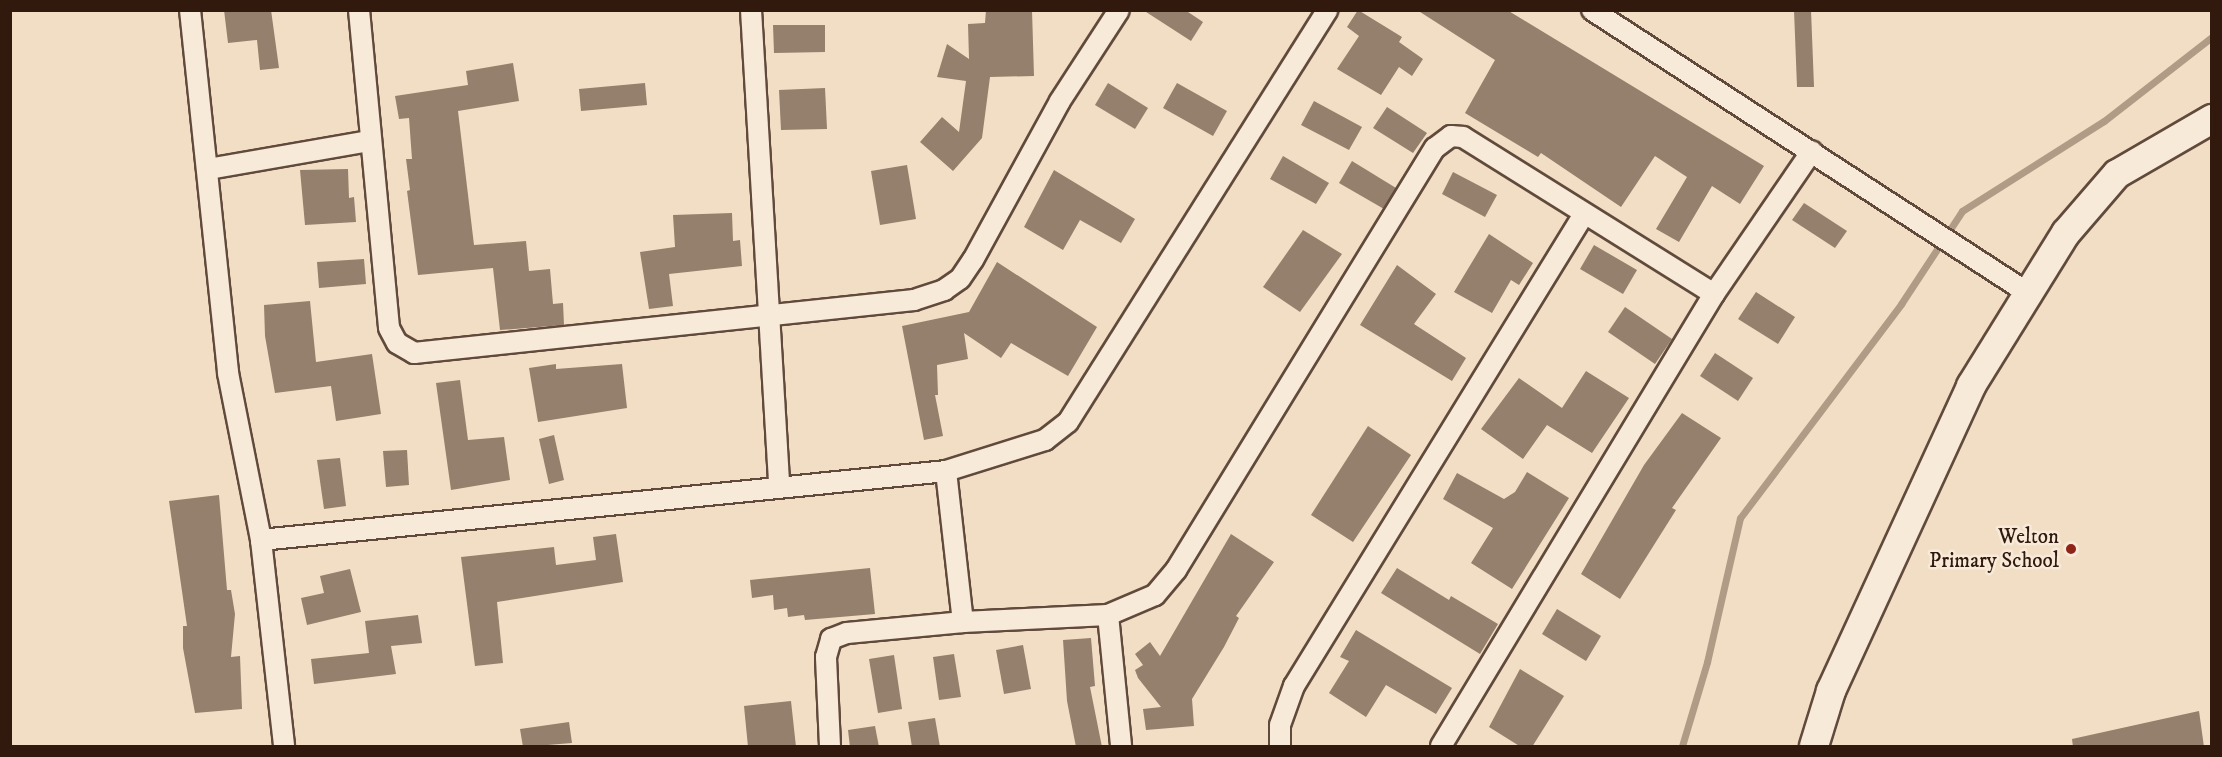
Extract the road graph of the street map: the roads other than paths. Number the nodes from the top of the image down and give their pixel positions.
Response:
1 (190, 10) edge
2 (359, 10) edge
3 (751, 10) edge
4 (1119, 10) edge
5 (1327, 10) edge
6 (1592, 10) edge
7 (2211, 119) edge
8 (369, 141) junction
9 (1812, 151) junction
10 (209, 169) junction
11 (1584, 214) junction
12 (1714, 294) junction
13 (2031, 295) junction
14 (768, 316) junction
15 (946, 471) junction
16 (779, 486) junction
17 (261, 540) junction
18 (1108, 615) junction
19 (963, 622) junction
20 (284, 747) edge
21 (830, 747) edge
22 (1121, 747) edge
23 (1280, 747) edge
24 (1442, 747) edge
25 (1814, 747) edge

1 - 10 street
2 - 8 street
3 - 14 street
4 - 14 street
5 - 15 street
6 - 9 street
7 - 13 street
8 - 10 street
8 - 14 street
9 - 12 street
9 - 13 street
10 - 17 street
11 - 12 street
11 - 18 street
11 - 23 street
12 - 24 street
13 - 25 street
14 - 16 street
15 - 16 street
15 - 19 street
16 - 17 street
17 - 20 street
18 - 19 street
18 - 22 street
19 - 21 street

